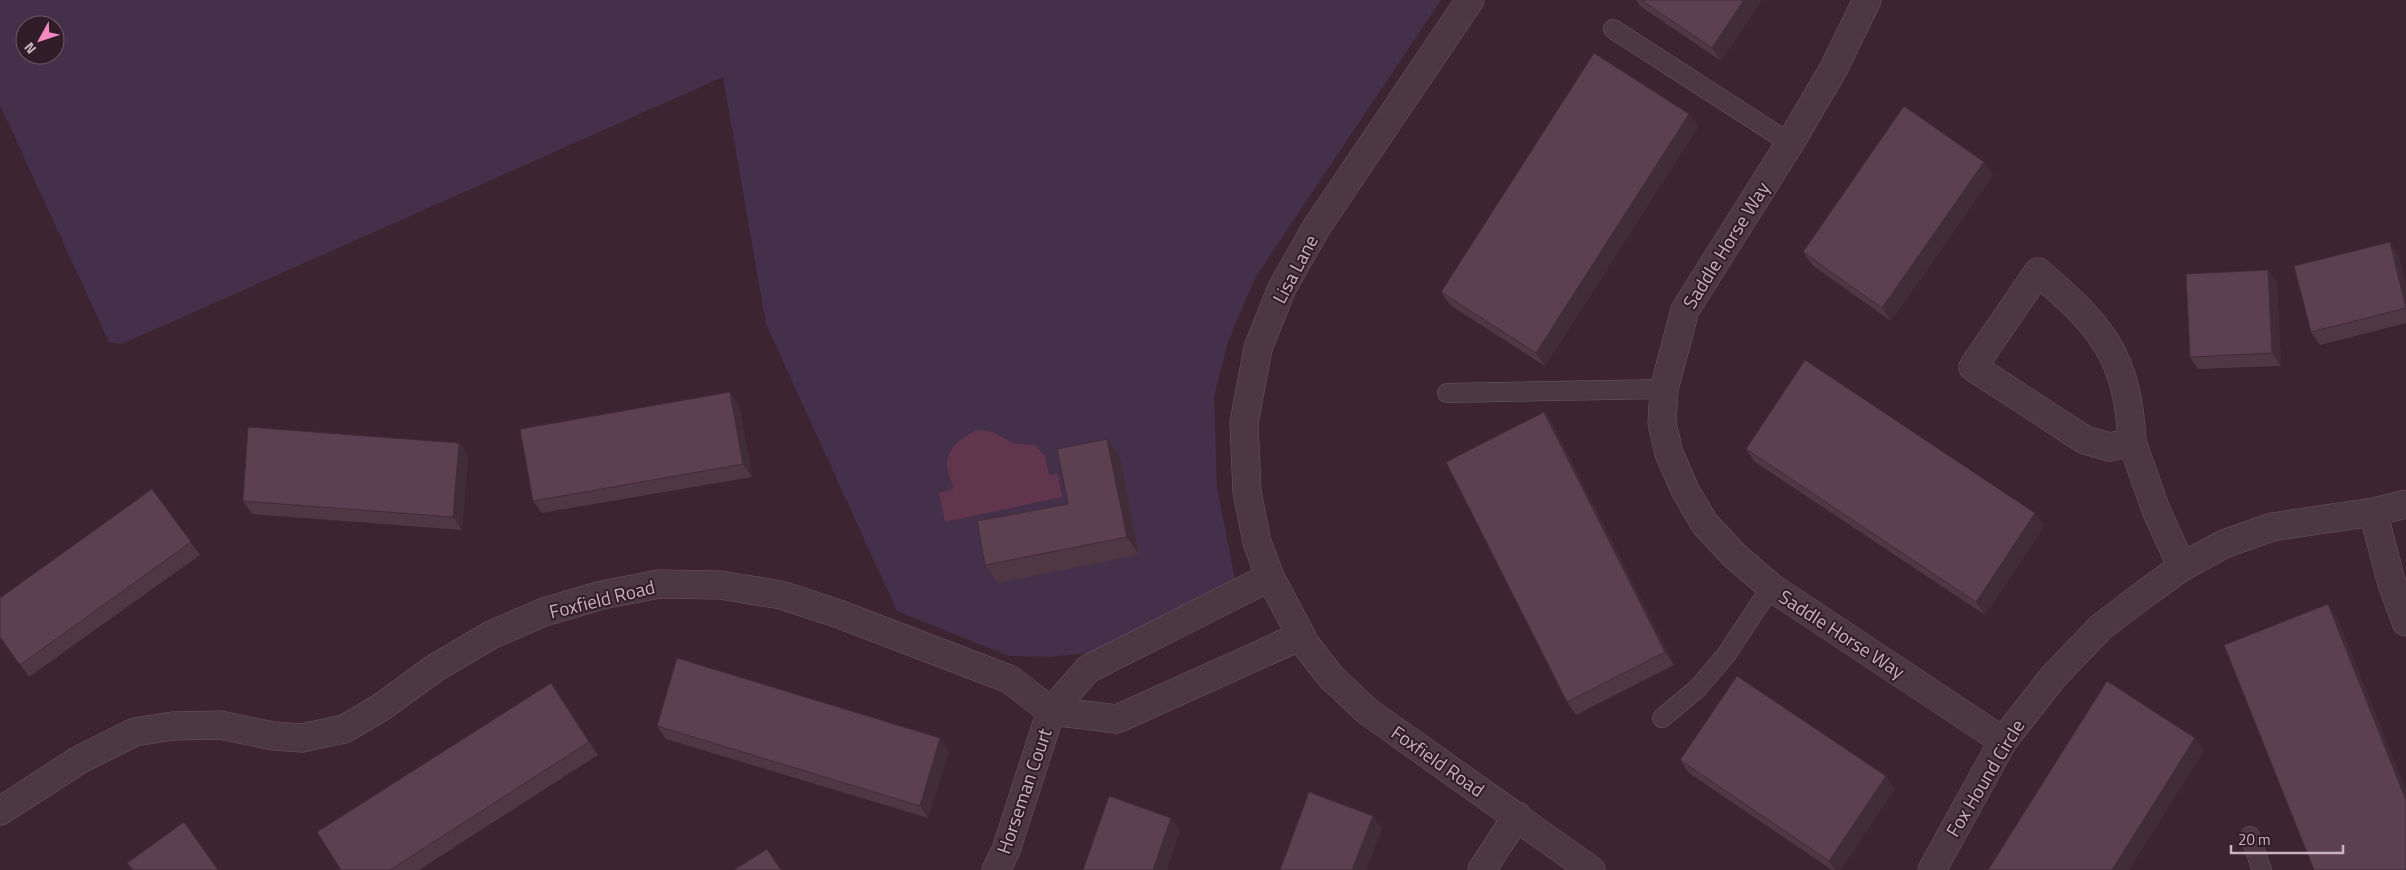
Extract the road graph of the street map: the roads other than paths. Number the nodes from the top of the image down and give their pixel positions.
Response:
1 (1470, 0) edge
2 (1867, 0) edge
3 (1612, 29) dead end
4 (1790, 143) junction
5 (1664, 389) junction
6 (1447, 393) dead end
7 (2132, 442) junction
8 (2406, 504) edge
9 (2373, 512) junction
10 (2182, 567) junction
11 (1270, 577) junction
12 (1771, 588) junction
13 (2406, 622) edge
14 (1301, 636) junction
15 (1051, 711) junction
16 (1662, 718) dead end
17 (2004, 741) junction
18 (0, 811) edge
19 (1517, 816) junction
20 (2250, 836) dead end
21 (996, 870) edge
22 (1482, 870) edge
23 (1591, 870) edge
24 (1932, 870) edge
25 (2262, 870) edge

1 - 11 street, Lisa Lane
2 - 4 street, Saddle Horse Way
3 - 4 lane
4 - 5 street, Saddle Horse Way
5 - 6 lane
5 - 12 street, Saddle Horse Way
7 - 7 street
7 - 10 street
8 - 9 street, Fox Hound Circle
9 - 10 street, Fox Hound Circle
9 - 13 street
10 - 17 street, Fox Hound Circle
11 - 14 street, Foxfield Road
11 - 15 street
12 - 16 lane
12 - 17 street, Saddle Horse Way
14 - 15 street
14 - 19 street, Foxfield Road
15 - 18 street, Foxfield Road
15 - 21 street, Horseman Court
17 - 24 street, Fox Hound Circle
19 - 22 street
19 - 23 street, Foxfield Road
20 - 25 lane

